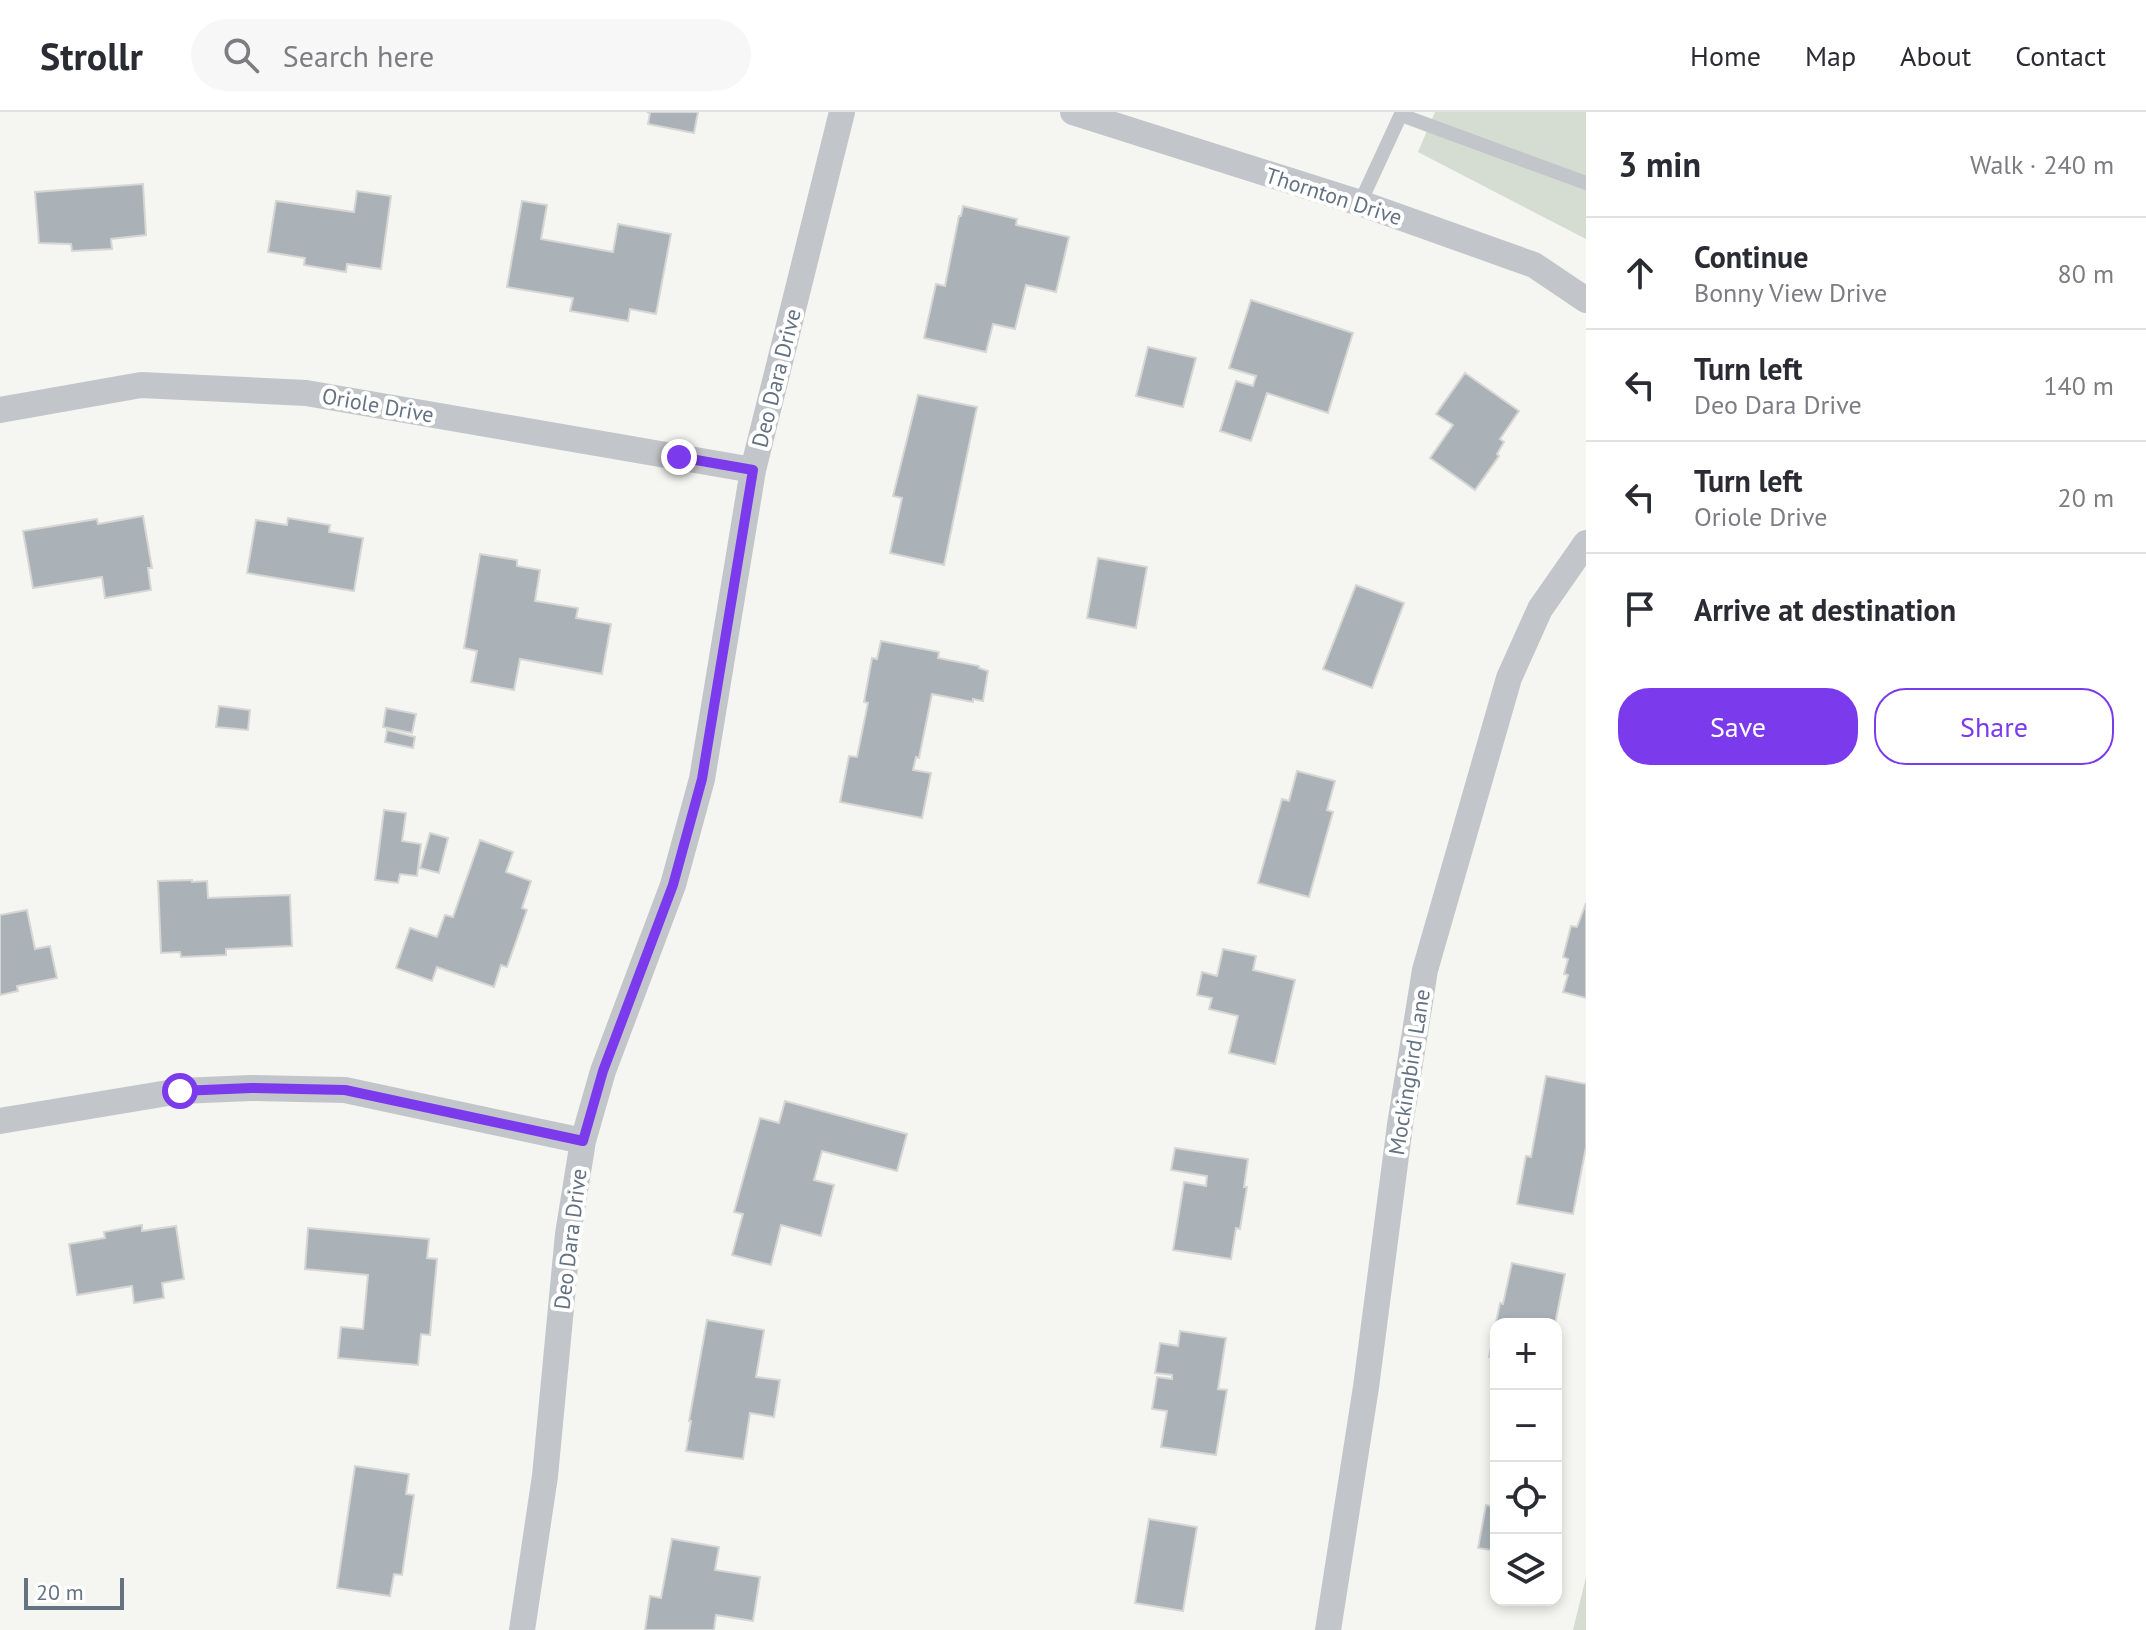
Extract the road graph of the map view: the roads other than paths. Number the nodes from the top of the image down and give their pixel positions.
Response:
1 (842, 112) edge
2 (1073, 112) edge
3 (1402, 113) edge
4 (1586, 183) edge
5 (1360, 203) junction
6 (1586, 300) edge
7 (0, 410) edge
8 (753, 470) junction
9 (1586, 543) edge
10 (0, 1121) edge
11 (583, 1141) junction
12 (522, 1630) edge
13 (1328, 1630) edge

1 - 8 street, Deo Dara Drive
2 - 5 street, Thornton Drive
3 - 4 lane
3 - 5 lane
5 - 6 street, Thornton Drive
7 - 8 street, Oriole Drive
8 - 11 street, Deo Dara Drive
9 - 13 street, Mockingbird Lane
10 - 11 street
11 - 12 street, Deo Dara Drive

